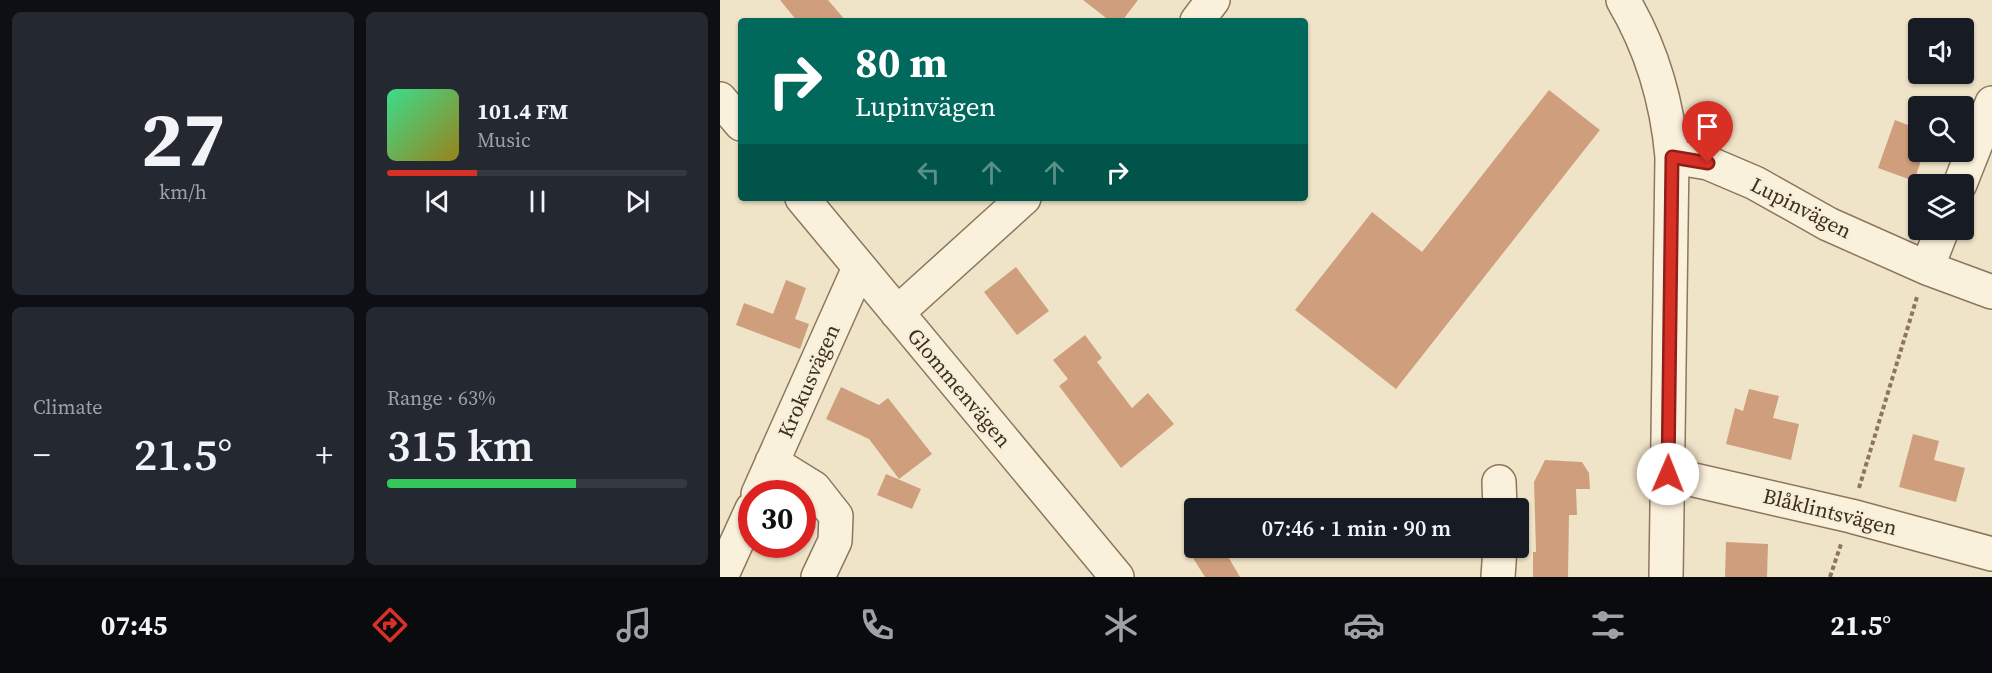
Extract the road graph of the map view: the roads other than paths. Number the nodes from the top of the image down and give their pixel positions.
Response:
1 (1213, 0) edge
2 (1623, 0) edge
3 (1199, 18) edge
4 (720, 99) edge
5 (1992, 103) edge
6 (738, 120) edge
7 (1672, 157) junction
8 (1964, 174) edge
9 (804, 201) edge
10 (1021, 201) edge
11 (1938, 240) edge
12 (859, 268) junction
13 (1927, 268) junction
14 (1992, 291) edge
15 (897, 314) junction
16 (772, 462) junction
17 (1668, 474) junction
18 (765, 480) edge
19 (738, 540) edge
20 (1992, 554) edge
21 (1499, 558) edge
22 (1114, 575) edge
23 (721, 577) edge
24 (818, 577) edge
25 (1498, 577) edge
26 (1666, 577) edge

1 - 3 street
2 - 7 street
4 - 6 street
5 - 8 street
7 - 13 street, Lupinvägen
7 - 17 street
9 - 12 street, Glommenvägen
10 - 15 street
11 - 13 street
12 - 15 street, Glommenvägen
12 - 16 street, Krokusvägen
13 - 14 street, Lupinvägen
15 - 22 street, Glommenvägen
16 - 18 street, Krokusvägen
16 - 24 street
17 - 20 street, Blåklintsvägen
17 - 26 street
19 - 23 street
21 - 25 street

